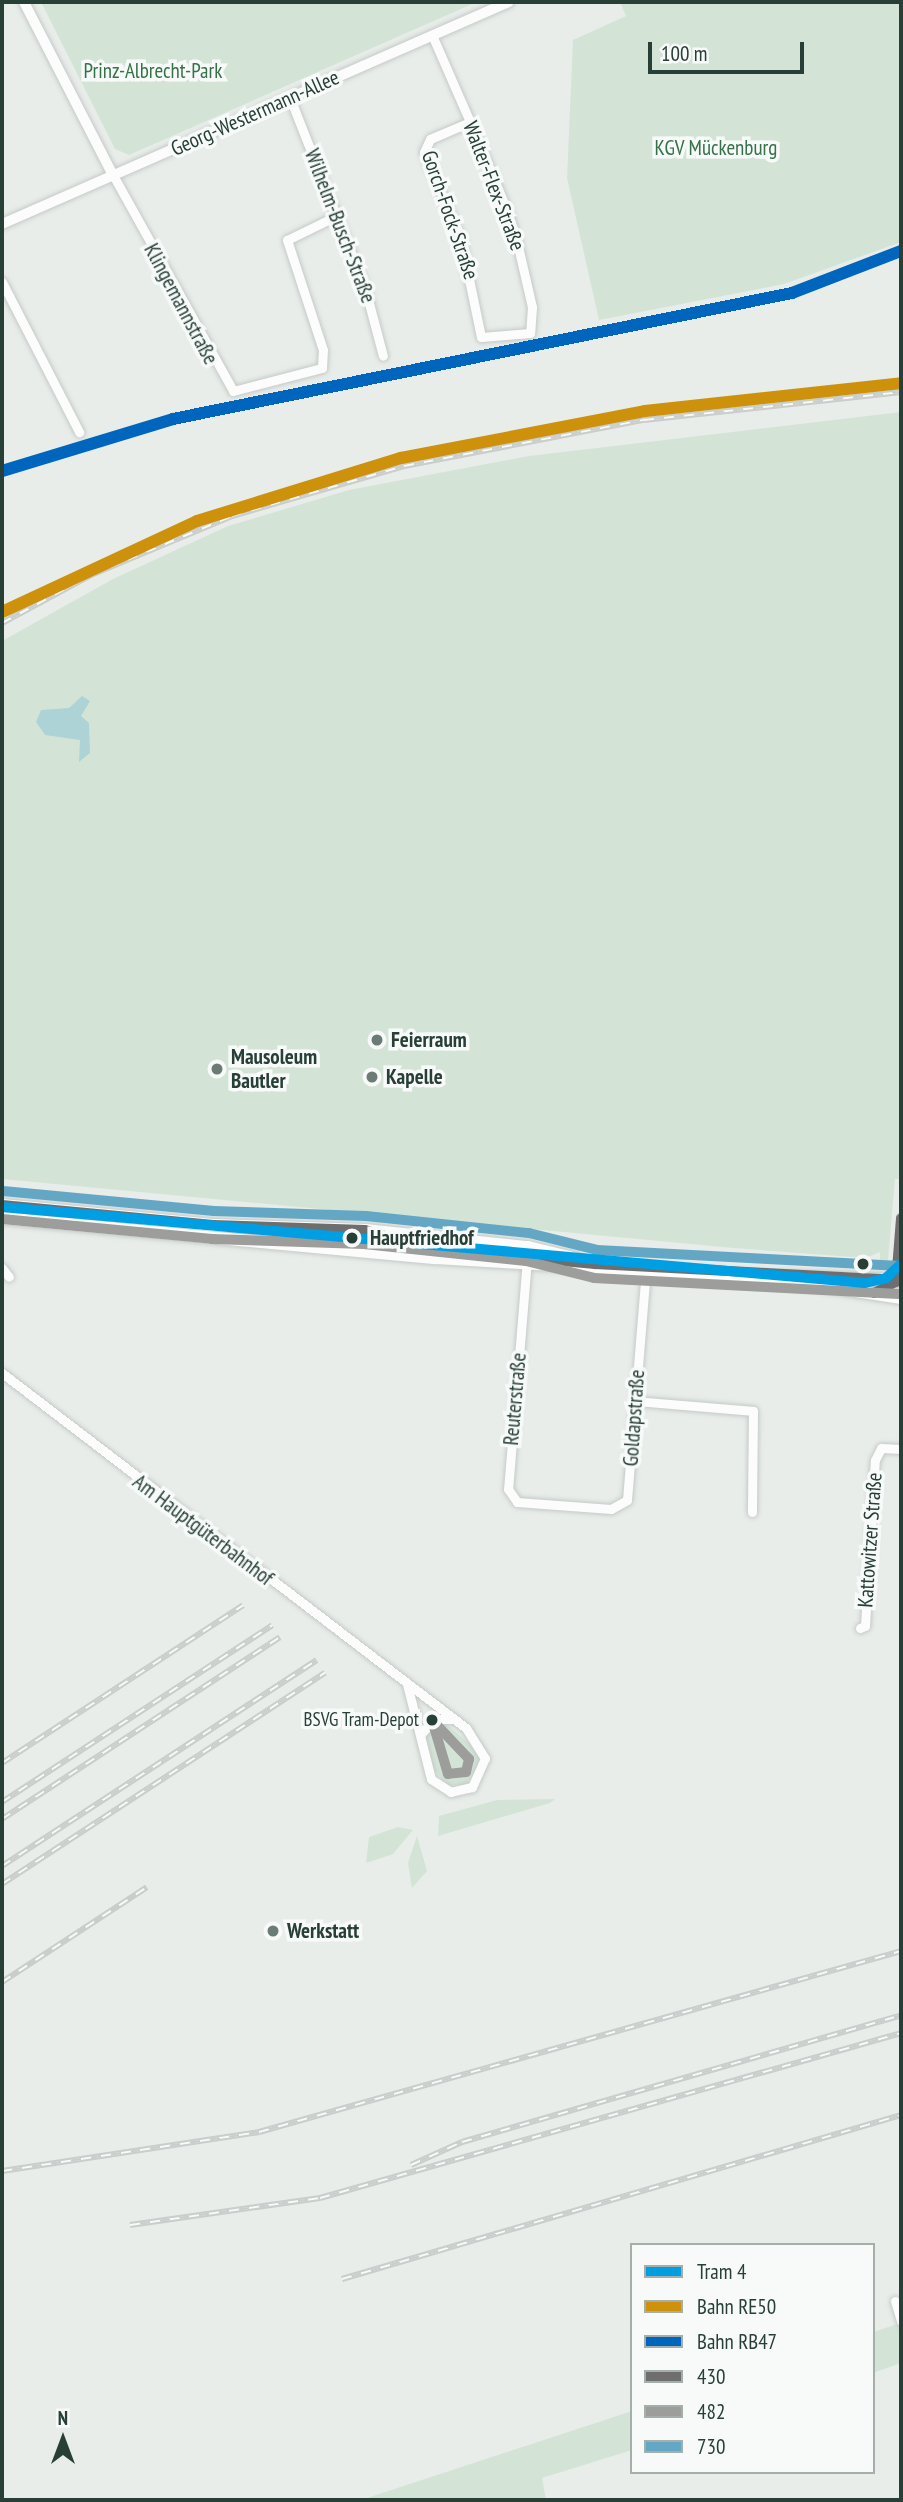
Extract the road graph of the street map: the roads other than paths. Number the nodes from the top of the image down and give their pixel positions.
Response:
1 (24, 2) edge
2 (509, 2) edge
3 (432, 35) junction
4 (290, 98) junction
5 (470, 122) junction
6 (113, 175) junction
7 (338, 215) junction
8 (2, 224) edge
9 (2, 282) edge
10 (481, 337) joint
11 (383, 356) dead end
12 (79, 432) dead end
13 (2, 1205) edge
14 (2, 1218) edge
15 (402, 1234) junction
16 (527, 1247) junction
17 (400, 1255) junction
18 (595, 1264) junction
19 (526, 1265) junction
20 (646, 1267) junction
21 (2, 1268) edge
22 (9, 1277) dead end
23 (772, 1278) junction
24 (901, 1280) edge
25 (901, 1298) edge
26 (2, 1373) edge
27 (635, 1401) junction
28 (901, 1448) edge
29 (561, 1505) joint
30 (752, 1512) dead end
31 (860, 1628) dead end
32 (407, 1684) junction
33 (457, 1721) junction
34 (420, 1742) junction
35 (895, 2301) dead end
36 (901, 2321) edge

1 - 6 street
2 - 3 street, Georg-Westermann-Allee
3 - 4 street, Georg-Westermann-Allee
3 - 5 street, Walter-Flex-Straße
4 - 6 street, Georg-Westermann-Allee
4 - 7 street, Wilhelm-Busch-Straße
5 - 10 street, Gorch-Fock-Straße
5 - 10 street, Walter-Flex-Straße
6 - 7 street, Klingemannstraße
6 - 8 street, Georg-Westermann-Allee
7 - 11 street, Wilhelm-Busch-Straße
9 - 12 street
13 - 15 main road
14 - 17 main road
15 - 16 main road
15 - 17 main road
16 - 18 main road
16 - 19 street, Reuterstraße
17 - 19 main road
18 - 19 main road
18 - 20 main road
19 - 29 street, Reuterstraße
20 - 23 main road
20 - 27 street, Goldapstraße
21 - 22 street
23 - 24 main road
23 - 25 main road
26 - 32 street, Am Hauptgüterbahnhof
27 - 29 street, Goldapstraße
27 - 30 street
28 - 31 street, Kattowitzer Straße
32 - 33 street, Am Hauptgüterbahnhof
32 - 34 street, Am Hauptgüterbahnhof
33 - 34 street
33 - 34 street, Am Hauptgüterbahnhof
35 - 36 street

